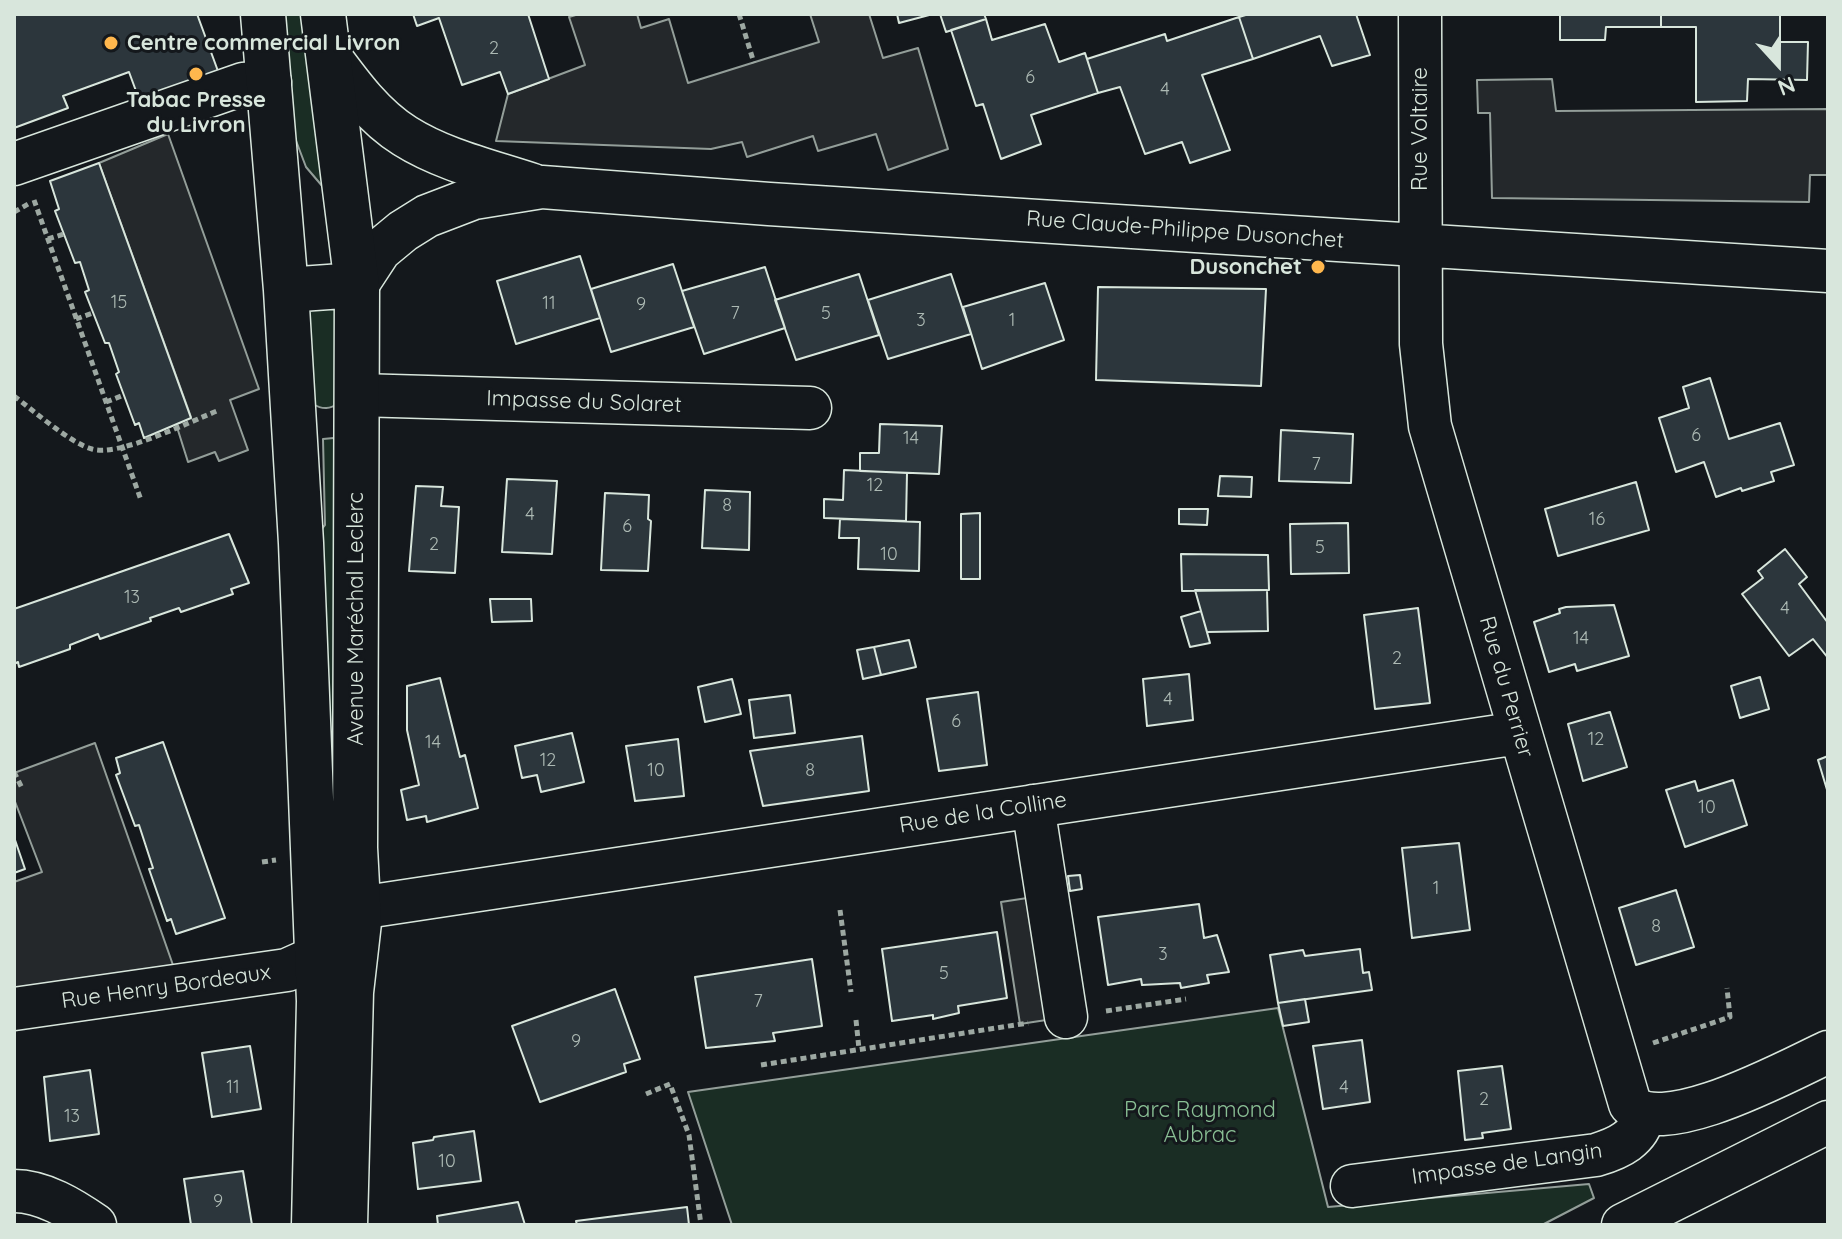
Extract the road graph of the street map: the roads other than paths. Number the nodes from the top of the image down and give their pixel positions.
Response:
1 (263, 14) edge
2 (1420, 14) edge
3 (326, 34) edge
4 (270, 82) junction
5 (276, 159) junction
6 (17, 163) edge
7 (542, 187) junction
8 (427, 216) junction
9 (351, 227) junction
10 (1421, 245) junction
11 (1828, 271) edge
12 (357, 285) junction
13 (286, 290) junction
14 (358, 404) junction
15 (810, 408) dead end
16 (294, 417) junction
17 (1519, 733) junction
18 (1033, 806) junction
19 (359, 908) junction
20 (316, 957) junction
21 (14, 1009) edge
22 (1066, 1017) road end
23 (1828, 1052) edge
24 (1644, 1114) junction
25 (1828, 1122) edge
26 (1352, 1186) dead end
27 (14, 1191) edge
28 (95, 1225) edge
29 (314, 1225) edge
30 (345, 1225) edge
31 (1623, 1225) edge

1 - 4 main road
2 - 10 street, Rue Voltaire
3 - 7 street, Rue Claude-Philippe Dusonchet
3 - 9 main road, Avenue Maréchal Leclerc
4 - 5 main road
4 - 6 street
5 - 9 main road
5 - 13 main road
7 - 8 street, Rue Claude-Philippe Dusonchet
7 - 10 street, Rue Claude-Philippe Dusonchet
8 - 9 street, Rue Claude-Philippe Dusonchet
8 - 12 street, Rue Claude-Philippe Dusonchet
9 - 12 main road, Avenue Maréchal Leclerc
10 - 11 street, Rue Claude-Philippe Dusonchet
10 - 17 street, Rue du Perrier
12 - 13 main road
12 - 14 main road, Avenue Maréchal Leclerc
13 - 16 main road
14 - 15 street, Impasse du Solaret
14 - 16 main road
14 - 19 main road, Avenue Maréchal Leclerc
16 - 20 main road
17 - 18 street, Rue de la Colline
17 - 24 street, Rue du Perrier
18 - 19 street, Rue de la Colline
18 - 22 street
19 - 30 main road, Avenue Maréchal Leclerc
20 - 21 street, Rue Henry Bordeaux
20 - 29 main road
23 - 24 street
24 - 26 street, Impasse de Langin
25 - 31 street
27 - 28 street

